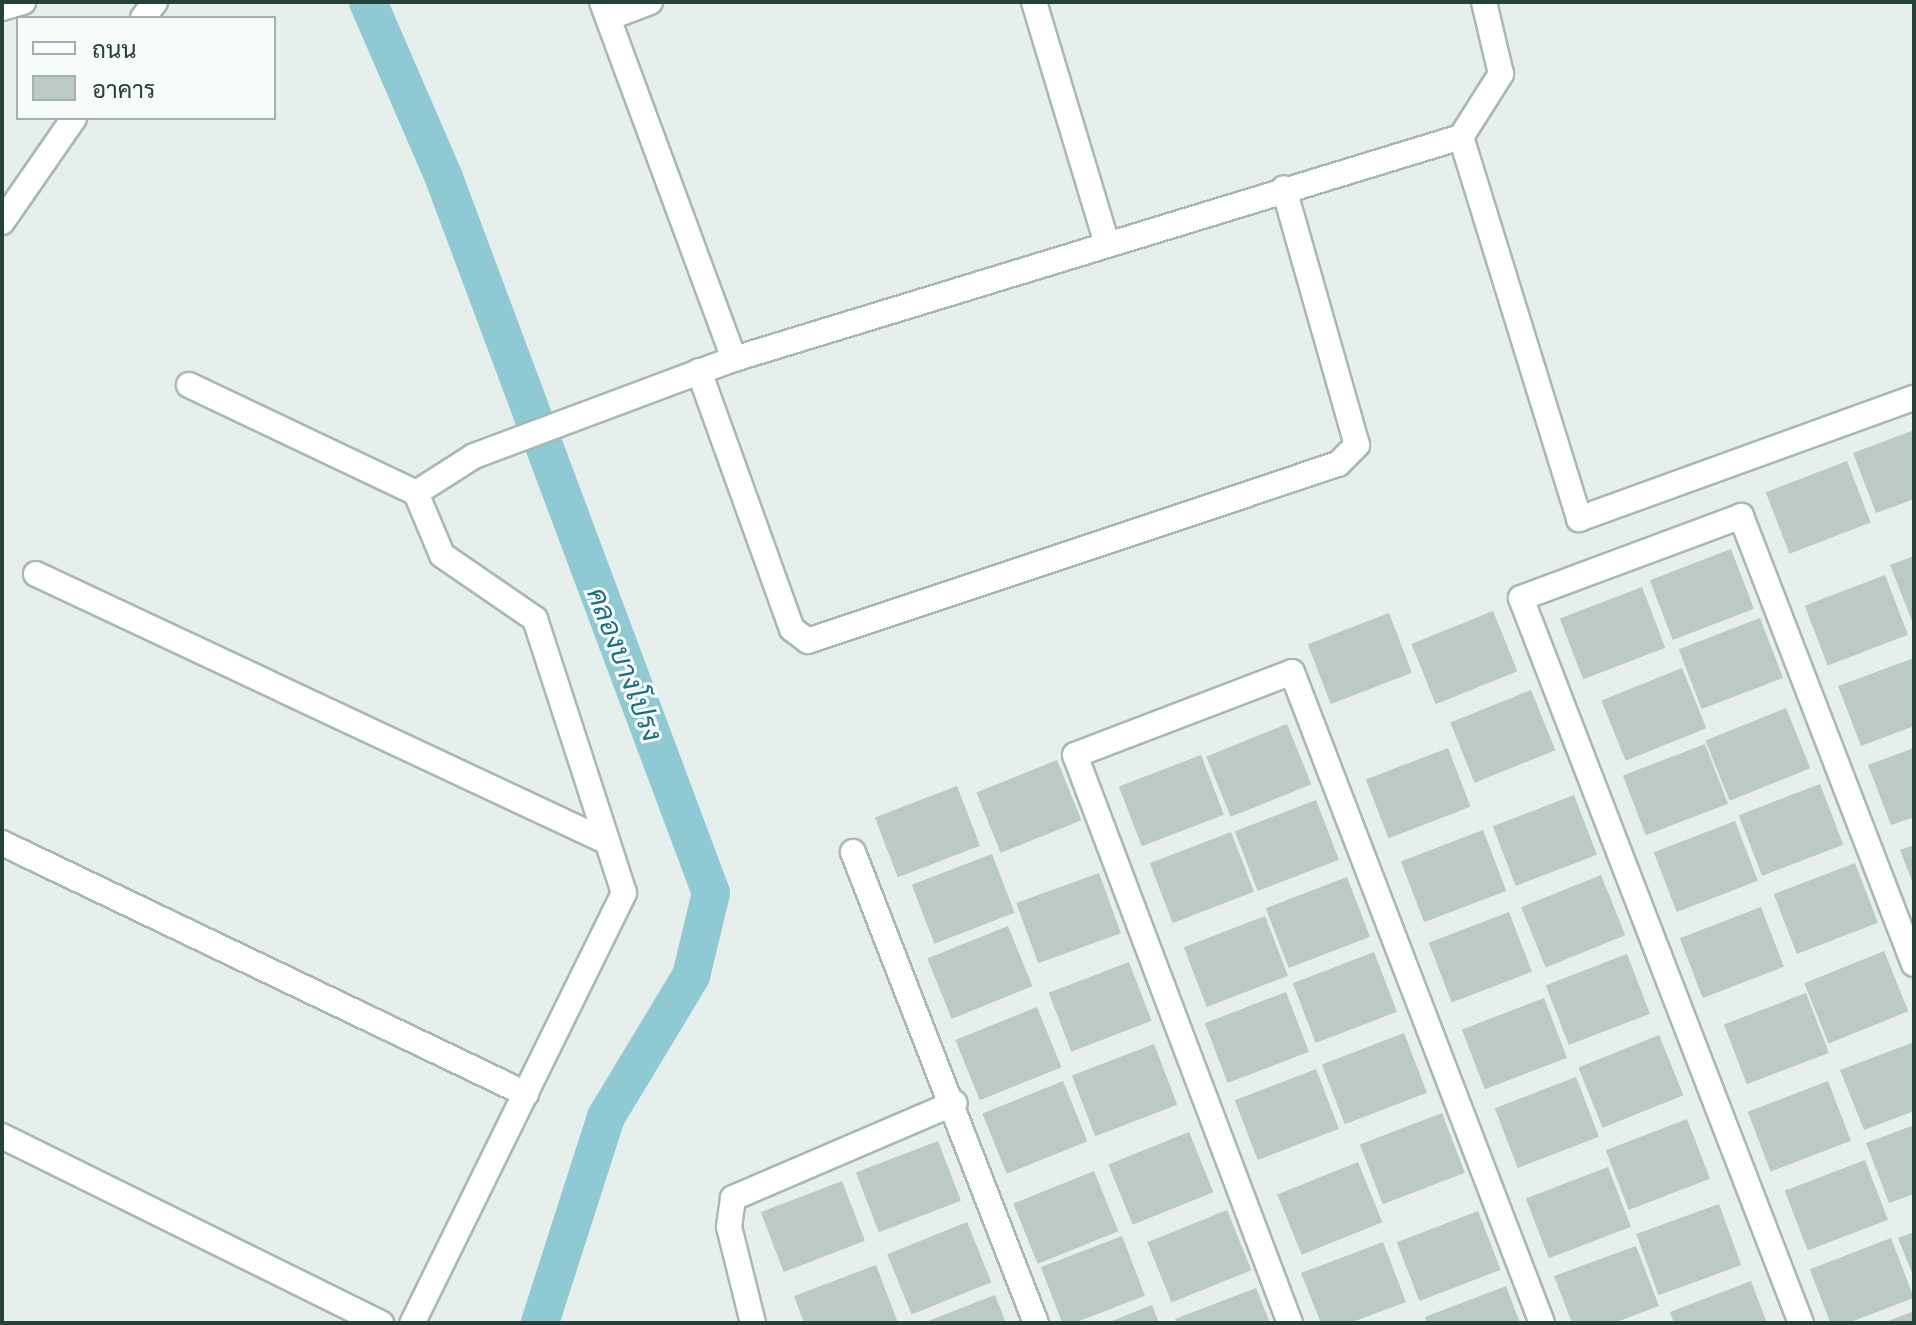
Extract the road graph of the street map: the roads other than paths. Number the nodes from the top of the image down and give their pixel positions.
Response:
1 (23, 2) edge
2 (650, 2) edge
3 (1034, 2) edge
4 (1484, 2) edge
5 (2, 8) edge
6 (605, 10) edge
7 (73, 120) edge
8 (1461, 137) junction
9 (1284, 188) junction
10 (2, 222) edge
11 (1107, 244) junction
12 (734, 359) junction
13 (699, 371) junction
14 (189, 385) dead end
15 (1914, 398) edge
16 (416, 493) junction
17 (36, 574) dead end
18 (601, 839) junction
19 (2, 843) edge
20 (853, 852) dead end
21 (1914, 964) edge
22 (526, 1094) junction
23 (955, 1103) junction
24 (2, 1136) edge
25 (381, 1323) edge
26 (412, 1323) edge
27 (753, 1323) edge
28 (1036, 1323) edge
29 (1290, 1323) edge
30 (1542, 1323) edge
31 (1801, 1323) edge

1 - 5 street
2 - 6 street
3 - 11 street
4 - 8 street
6 - 12 street
7 - 10 street
8 - 9 street
8 - 15 street
9 - 11 street
9 - 13 street
11 - 12 street
12 - 13 street
13 - 16 street
14 - 16 street
16 - 18 street
17 - 18 street
18 - 22 street
19 - 22 street
20 - 23 street
21 - 31 street
22 - 26 street
23 - 27 street
23 - 28 street
24 - 25 street
29 - 30 street

